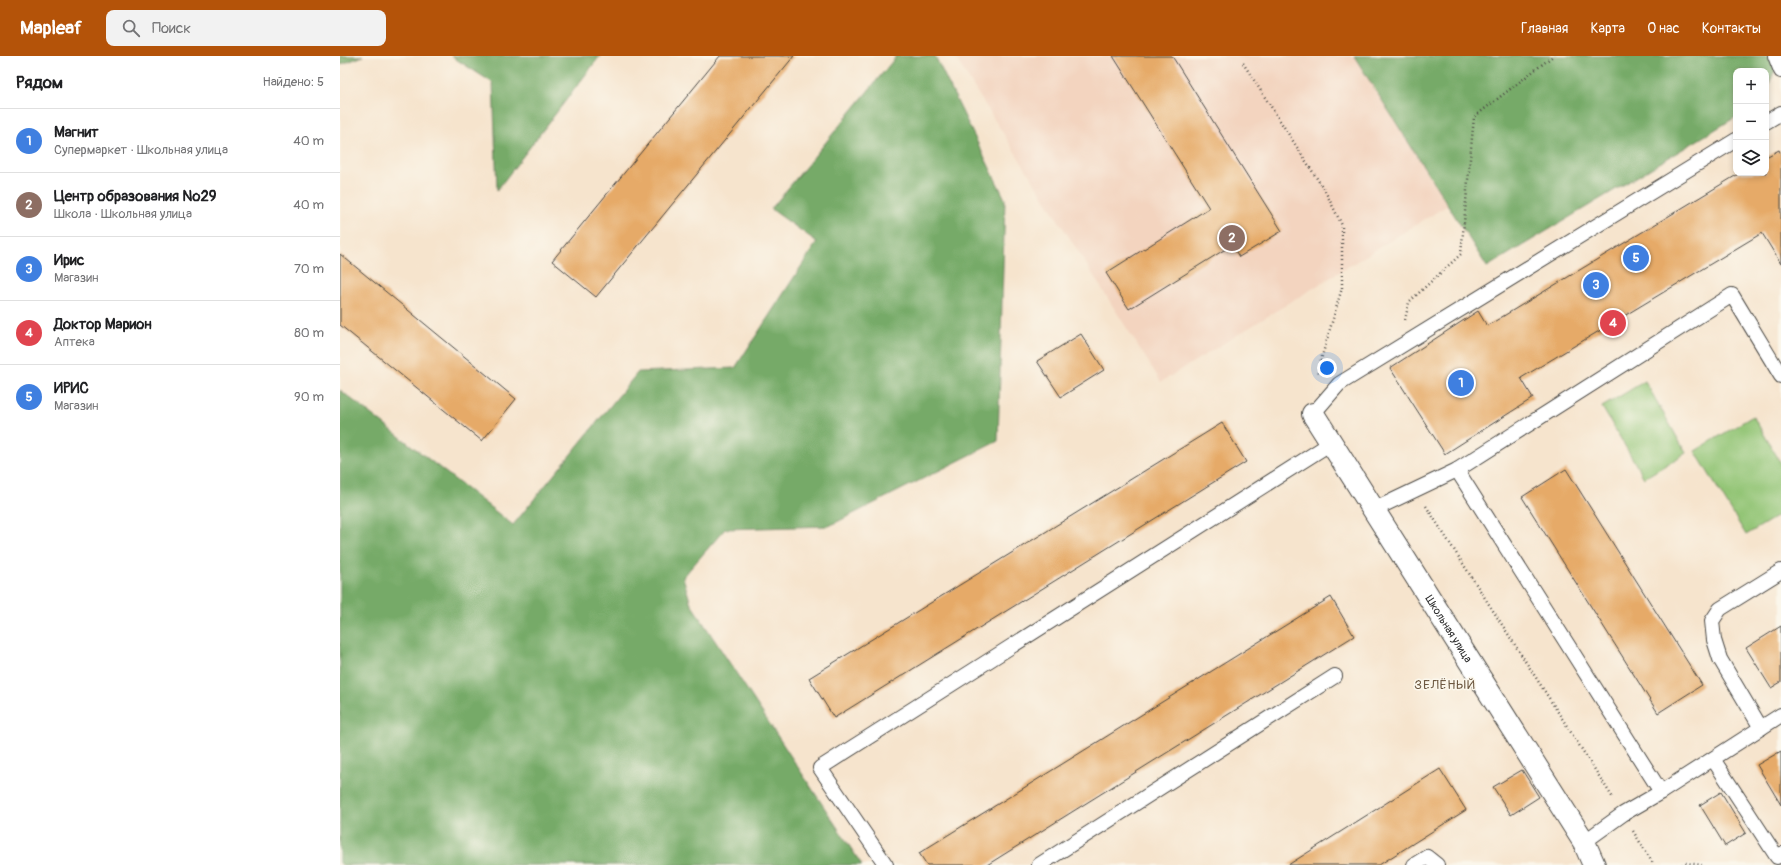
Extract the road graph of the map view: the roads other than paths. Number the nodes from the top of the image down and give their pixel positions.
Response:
1 (1775, 56) edge
2 (1781, 71) edge
3 (1781, 113) edge
4 (1769, 120) edge
5 (1733, 142) edge
6 (1781, 376) edge
7 (1312, 414) joint
8 (1331, 443) junction
9 (1457, 470) junction
10 (1373, 510) junction
11 (1781, 571) edge
12 (1335, 676) dead end
13 (1781, 715) edge
14 (1761, 728) junction
15 (1713, 759) junction
16 (1661, 792) junction
17 (1584, 842) junction
18 (1781, 854) edge
19 (886, 865) edge
20 (1039, 865) edge
21 (1414, 865) edge
22 (1437, 865) edge
23 (1594, 865) edge

1 - 2 lane
3 - 4 lane
5 - 7 lane
6 - 9 lane
7 - 8 street, Школьная улица
8 - 10 street, Школьная улица
8 - 19 lane
9 - 10 lane
9 - 16 lane
10 - 17 street, Школьная улица
11 - 14 lane
12 - 20 lane
13 - 14 lane
14 - 15 lane
15 - 16 lane
15 - 18 lane
16 - 17 lane
17 - 23 street, Школьная улица
21 - 22 lane

